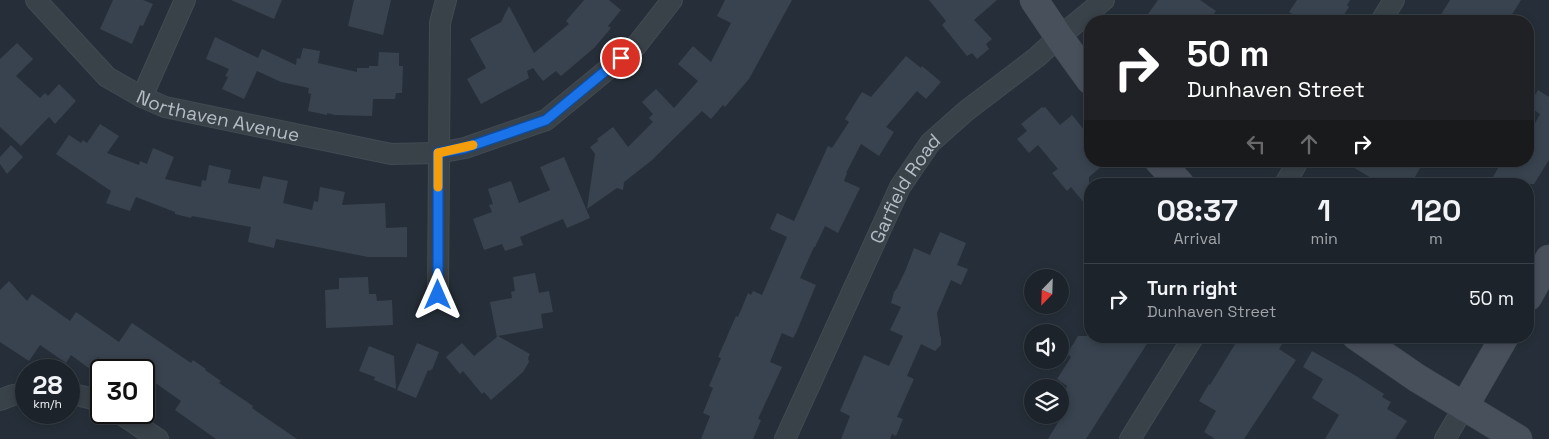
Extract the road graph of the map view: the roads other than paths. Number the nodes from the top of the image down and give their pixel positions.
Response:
1 (36, 0) edge
2 (185, 0) edge
3 (446, 0) edge
4 (672, 0) edge
5 (1034, 0) edge
6 (1104, 0) edge
7 (1394, 0) edge
8 (1086, 15) edge
9 (1385, 15) edge
10 (1084, 16) edge
11 (1059, 37) junction
12 (1084, 72) edge
13 (142, 97) junction
14 (438, 153) junction
15 (1164, 167) edge
16 (1295, 167) edge
17 (1174, 178) edge
18 (1288, 178) edge
19 (1549, 259) edge
20 (1534, 286) edge
21 (438, 295) dead end
22 (1190, 343) edge
23 (1366, 343) edge
24 (1501, 343) edge
25 (15, 395) edge
26 (0, 400) edge
27 (1464, 407) junction
28 (136, 424) edge
29 (158, 439) edge
30 (785, 439) edge
31 (1130, 439) edge
32 (1445, 439) edge
33 (1518, 439) edge

1 - 13 street, Northaven Avenue
2 - 13 street
3 - 14 street
4 - 14 street, Northaven Avenue
5 - 11 main road
6 - 8 street, Garfield Road
7 - 9 street
10 - 11 street, Garfield Road
11 - 12 main road
11 - 30 street, Garfield Road
13 - 14 street, Northaven Avenue
14 - 21 street
15 - 17 main road
16 - 18 street
19 - 20 main road
22 - 31 street
23 - 27 main road
24 - 27 main road
25 - 26 street
27 - 32 street
27 - 33 main road
28 - 29 street

